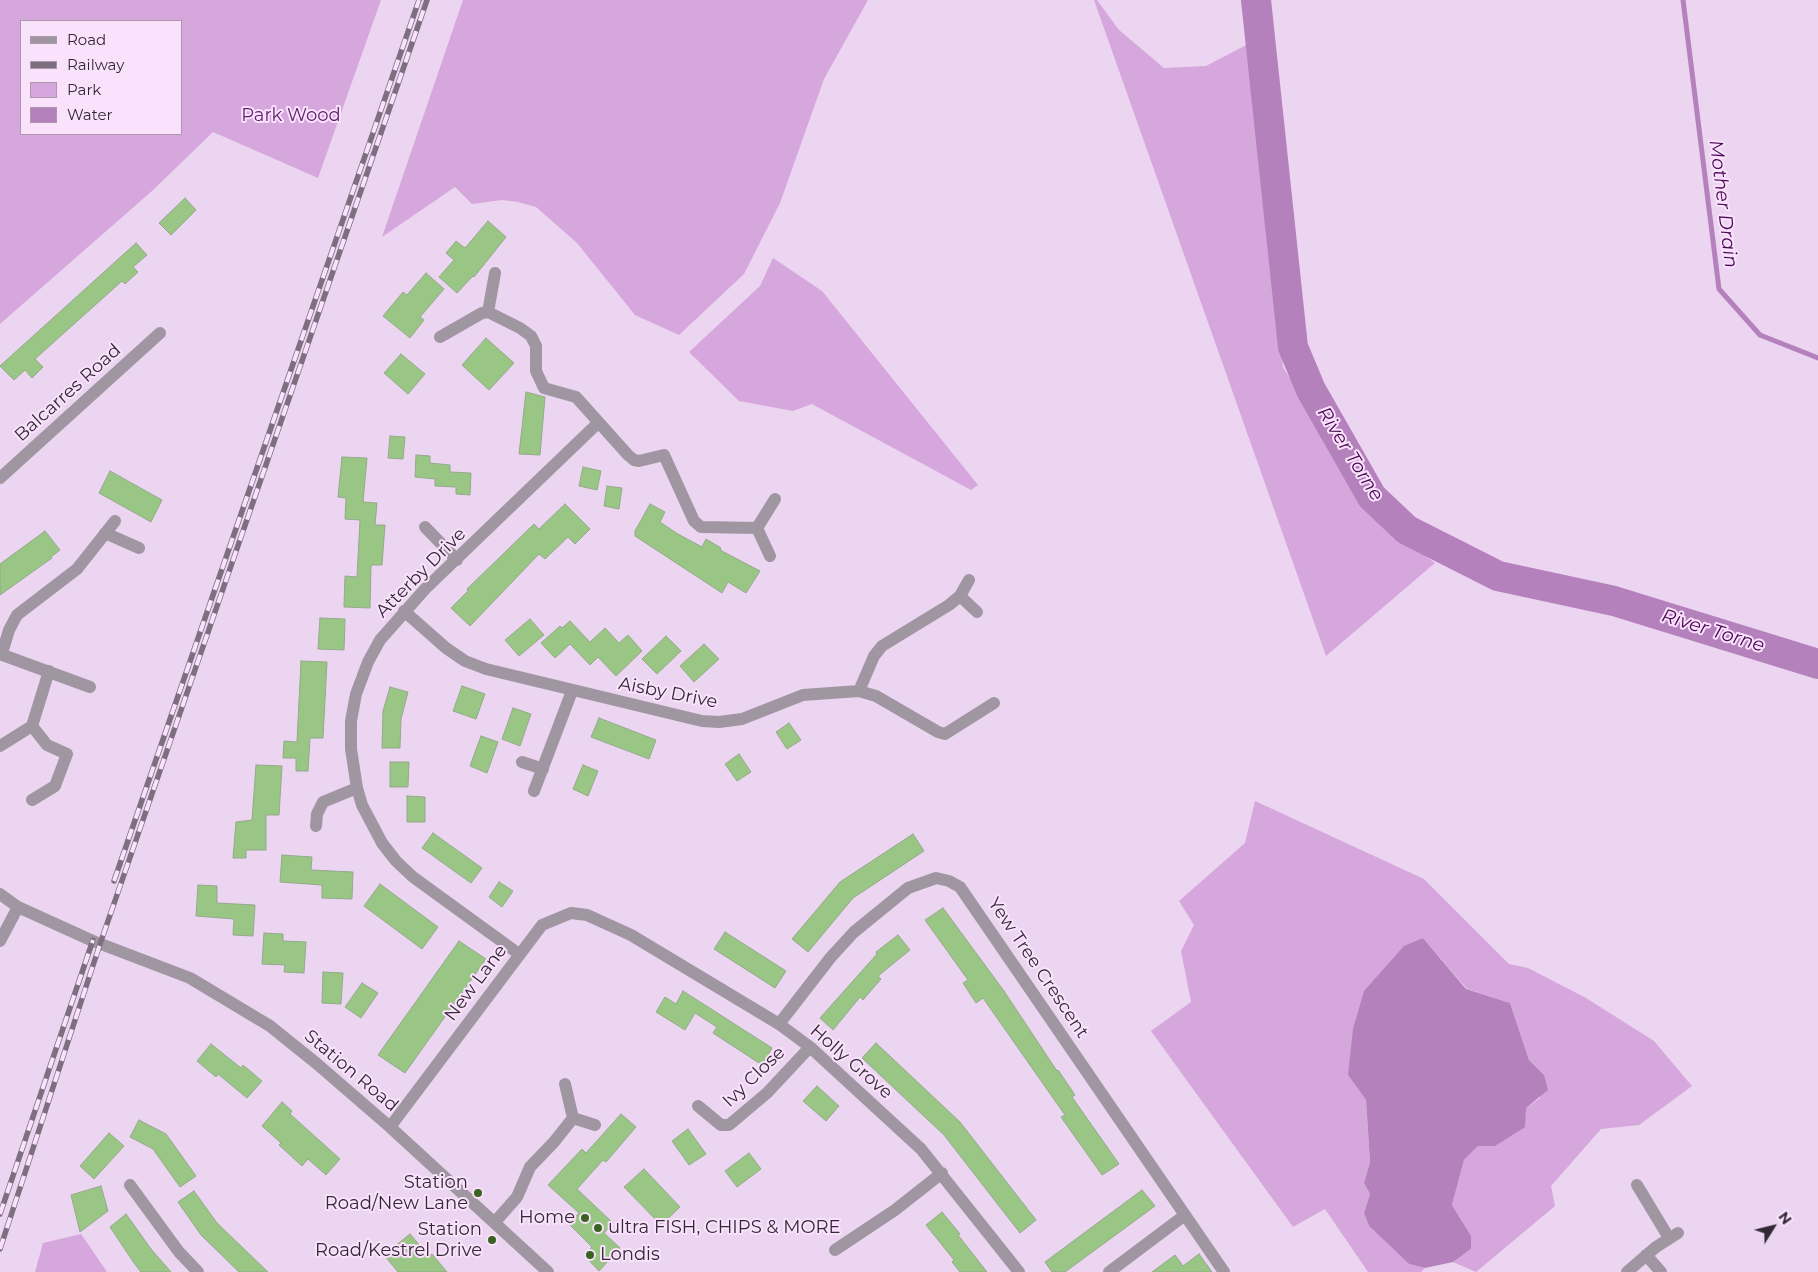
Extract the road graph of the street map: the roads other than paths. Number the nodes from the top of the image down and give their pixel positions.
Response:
1 (494, 273) dead end
2 (488, 312) junction
3 (160, 333) dead end
4 (440, 336) dead end
5 (598, 423) junction
6 (0, 478) edge
7 (775, 500) dead end
8 (115, 521) dead end
9 (424, 527) dead end
10 (757, 528) junction
11 (105, 533) junction
12 (139, 548) dead end
13 (770, 556) dead end
14 (457, 560) junction
15 (969, 580) dead end
16 (960, 596) junction
17 (404, 612) junction
18 (977, 612) dead end
19 (1, 654) edge
20 (49, 671) junction
21 (90, 686) dead end
22 (572, 691) junction
23 (859, 691) junction
24 (994, 703) dead end
25 (32, 726) junction
26 (0, 746) edge
27 (522, 762) dead end
28 (543, 769) junction
29 (357, 788) junction
30 (534, 791) dead end
31 (32, 800) dead end
32 (316, 826) dead end
33 (0, 894) edge
34 (18, 907) junction
35 (617, 928) joint
36 (0, 940) edge
37 (519, 954) junction
38 (779, 1024) junction
39 (810, 1047) junction
40 (565, 1084) dead end
41 (698, 1106) dead end
42 (573, 1118) junction
43 (595, 1125) dead end
44 (390, 1127) junction
45 (942, 1174) junction
46 (130, 1185) dead end
47 (1637, 1185) dead end
48 (1185, 1215) junction
49 (495, 1222) junction
50 (835, 1250) dead end
51 (1646, 1255) junction
52 (198, 1272) edge
53 (548, 1272) edge
54 (1019, 1272) edge
55 (1109, 1272) edge
56 (1224, 1272) edge
57 (1627, 1272) edge
58 (1661, 1272) edge

1 - 2 street
2 - 4 street
2 - 5 street
3 - 6 street, Balcarres Road
5 - 10 street
5 - 14 street, Atterby Drive
7 - 10 street
8 - 11 street
9 - 14 street
10 - 13 street
11 - 12 street
11 - 19 street
14 - 17 street, Atterby Drive
15 - 16 street
16 - 18 street
16 - 23 street
17 - 22 street, Aisby Drive
17 - 29 street, Atterby Drive
19 - 20 street
20 - 21 street
20 - 25 street
22 - 23 street, Aisby Drive
22 - 28 street
23 - 24 street
25 - 26 street
25 - 31 street
27 - 28 street
28 - 30 street
29 - 32 street
29 - 37 street, Atterby Drive
33 - 34 street, Station Road
34 - 36 street
34 - 44 street, Station Road
35 - 37 street, New Lane
35 - 38 street, Holly Grove
37 - 44 street, New Lane
38 - 39 street, Holly Grove
38 - 48 street, Yew Tree Crescent
39 - 41 street, Ivy Close
39 - 45 street, Holly Grove
40 - 42 street
42 - 43 street
42 - 49 street
44 - 49 street, Station Road
45 - 50 street
45 - 54 street, Holly Grove
46 - 52 street
47 - 51 street
48 - 55 street
48 - 56 street, Yew Tree Crescent
49 - 53 street, Station Road
51 - 57 street
51 - 58 street

